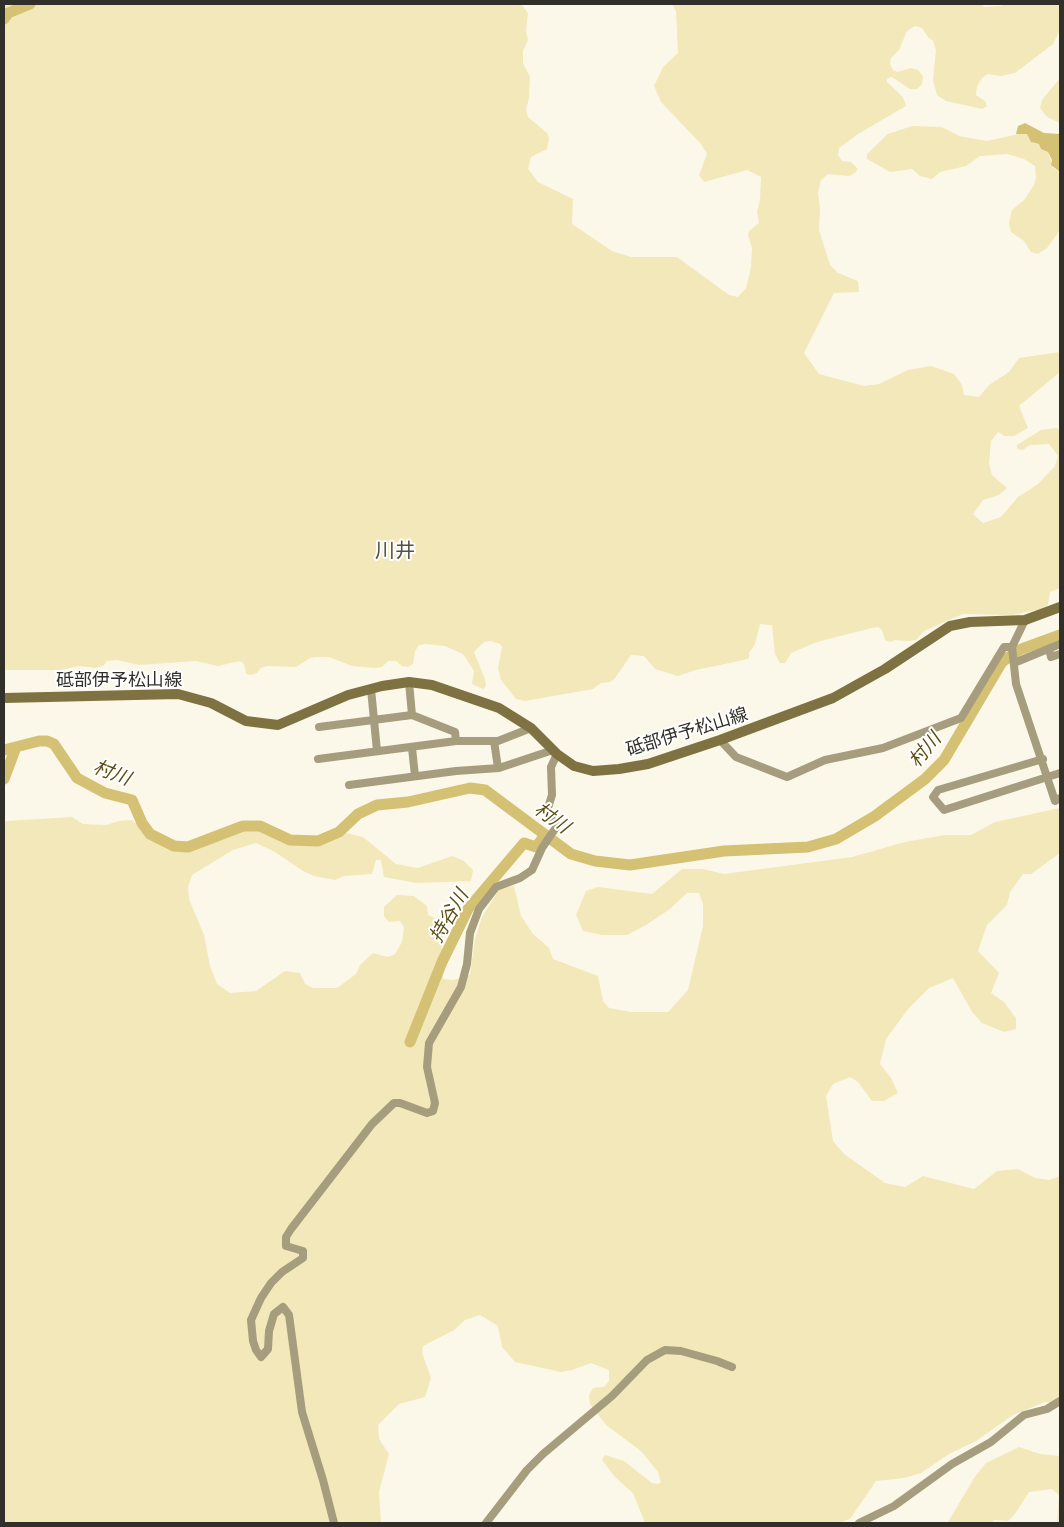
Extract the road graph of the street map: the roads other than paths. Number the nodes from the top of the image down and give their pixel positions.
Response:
1 (1060, 607) edge
2 (1025, 620) junction
3 (1060, 644) edge
4 (1012, 647) junction
5 (1048, 649) junction
6 (1060, 654) edge
7 (1014, 661) junction
8 (409, 682) junction
9 (371, 689) junction
10 (4, 698) edge
11 (412, 715) junction
12 (374, 721) junction
13 (319, 727) dead end
14 (531, 728) junction
15 (720, 740) junction
16 (456, 741) junction
17 (494, 741) junction
18 (412, 748) junction
19 (377, 751) junction
20 (555, 752) junction
21 (1043, 759) junction
22 (318, 760) dead end
23 (498, 768) junction
24 (1060, 772) edge
25 (415, 776) junction
26 (1049, 778) junction
27 (349, 785) dead end
28 (1060, 798) edge
29 (732, 1367) dead end
30 (1060, 1401) edge
31 (334, 1523) edge
32 (486, 1523) edge
33 (859, 1523) edge

1 - 2 main road, 砥部伊予松山線
2 - 4 street
2 - 15 main road, 砥部伊予松山線
3 - 5 street
4 - 7 street
4 - 15 street
5 - 6 street
5 - 7 street
7 - 21 street
8 - 9 main road, 砥部伊予松山線
8 - 11 street
8 - 14 main road, 砥部伊予松山線
9 - 10 main road, 砥部伊予松山線
9 - 12 street
11 - 12 street
11 - 16 street
12 - 13 street
12 - 19 street
14 - 17 street
14 - 20 main road, 砥部伊予松山線
15 - 20 main road, 砥部伊予松山線
16 - 17 street
16 - 18 street
17 - 23 street
18 - 19 street
18 - 25 street
19 - 22 street
20 - 23 street
20 - 31 street
21 - 26 street
21 - 26 street
23 - 25 street
24 - 26 street
25 - 27 street
26 - 28 street
29 - 32 street
30 - 33 street

